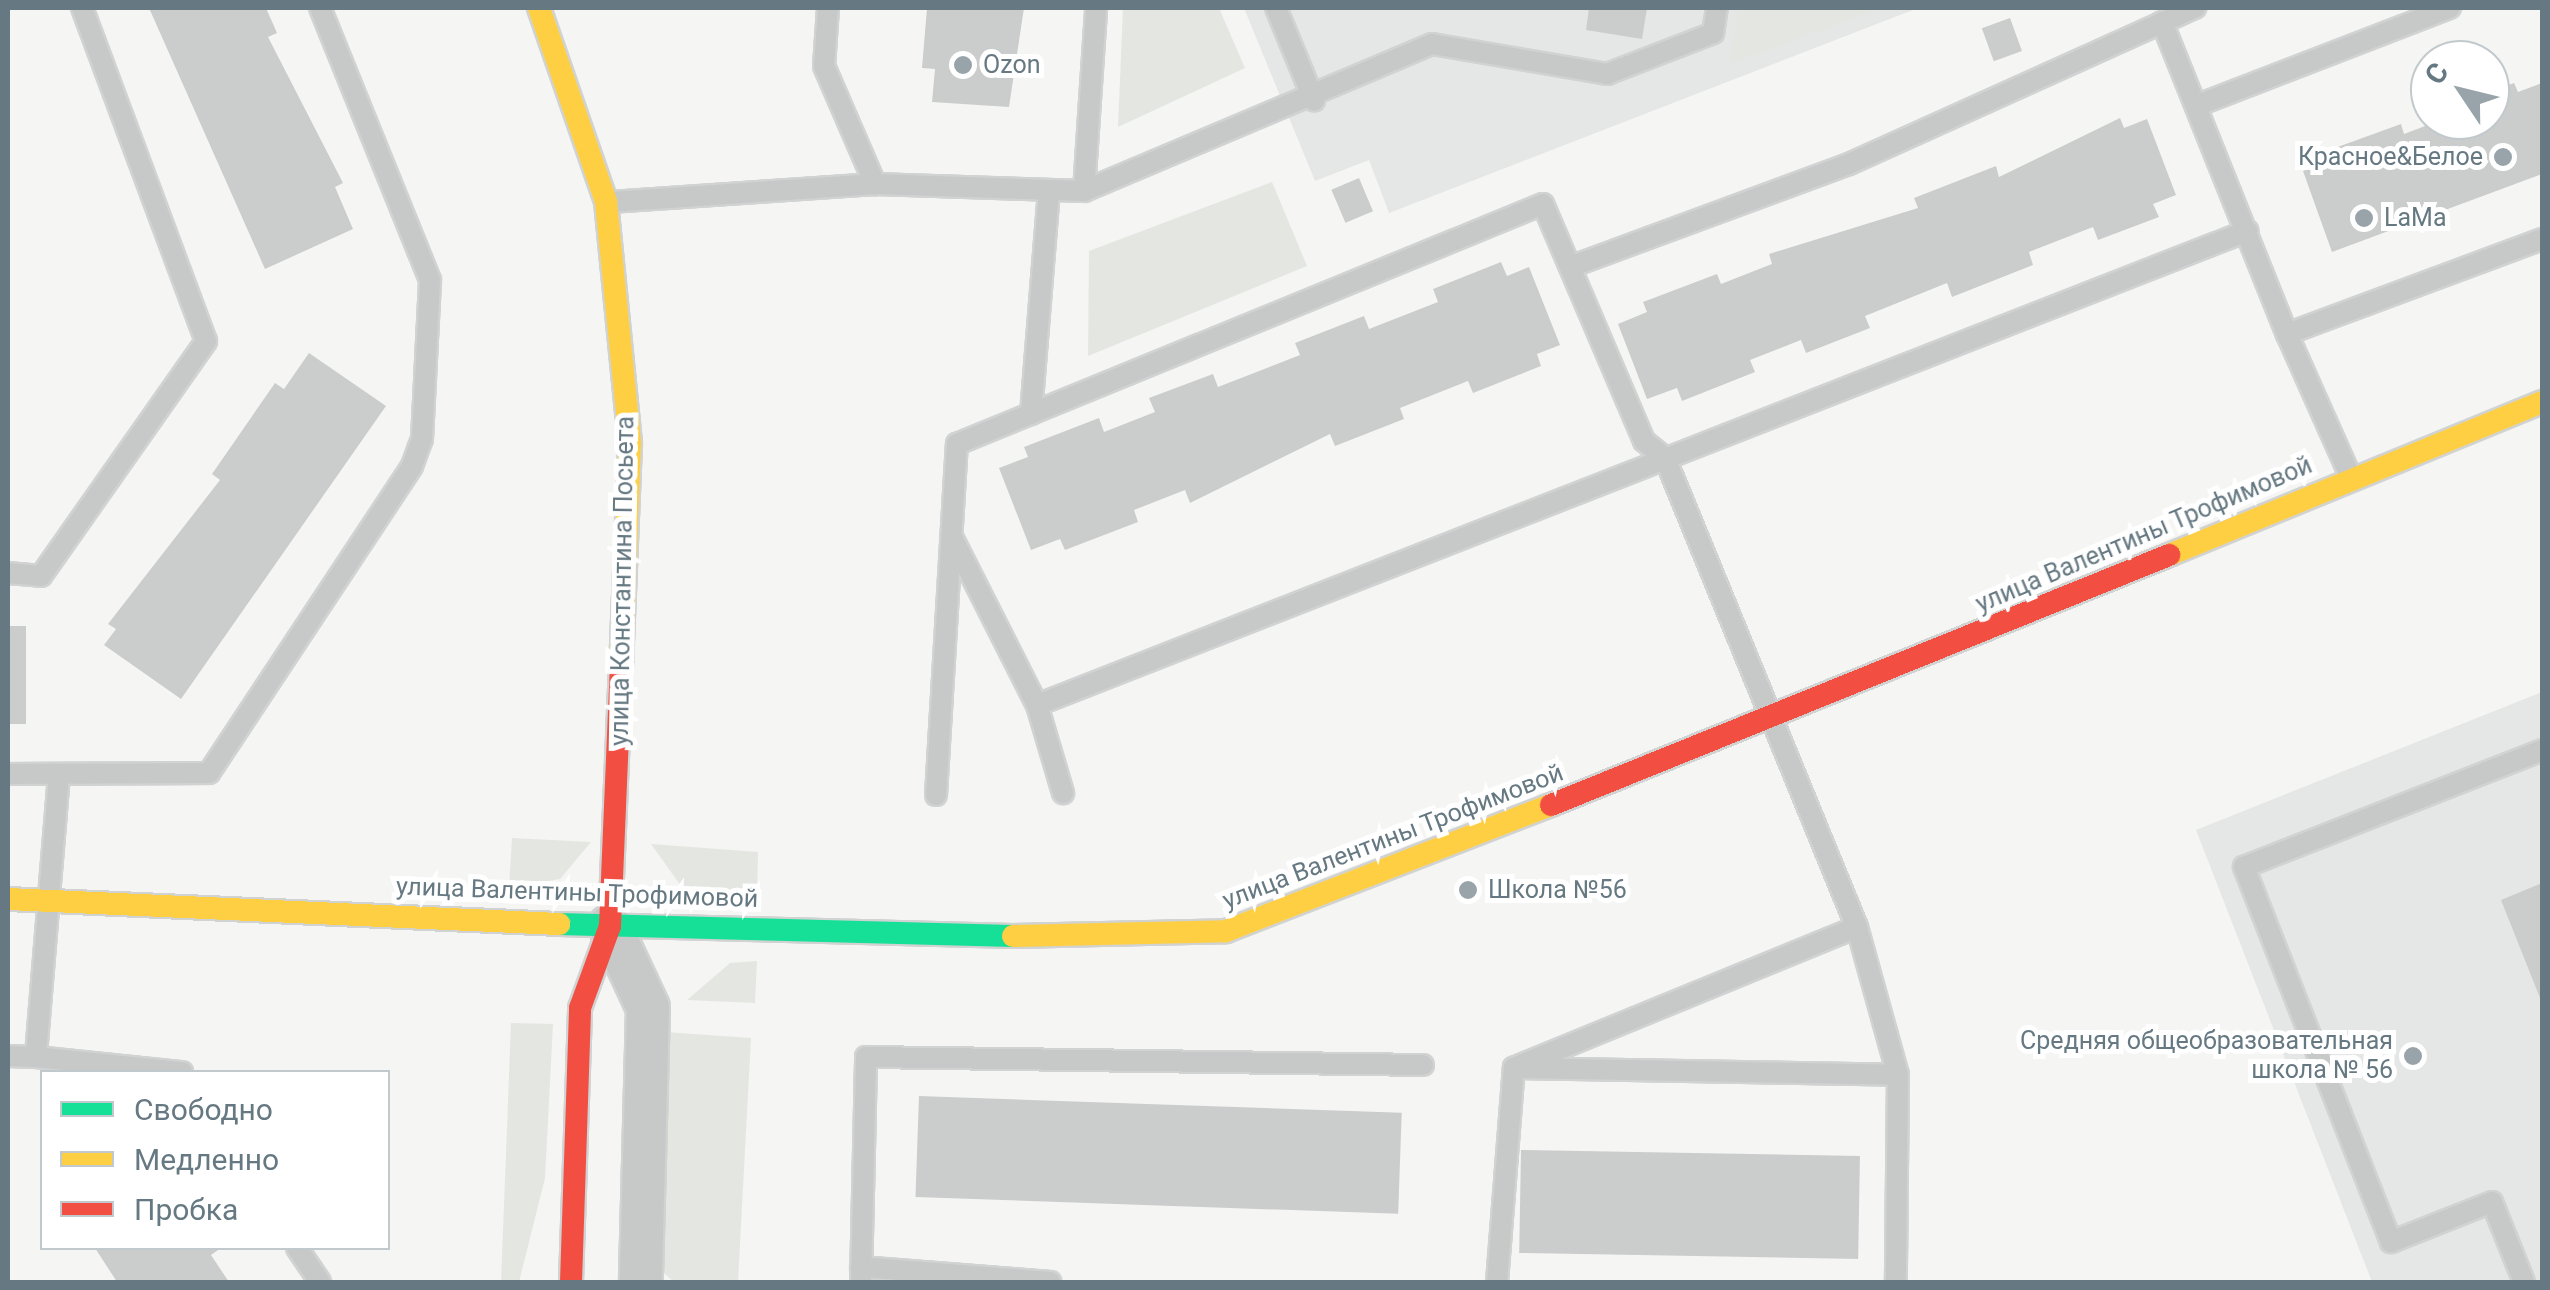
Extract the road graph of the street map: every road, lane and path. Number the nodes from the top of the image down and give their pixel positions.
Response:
1 (82, 8) edge
2 (320, 8) edge
3 (539, 8) edge
4 (828, 8) edge
5 (1096, 8) edge
6 (1276, 8) edge
7 (1717, 8) edge
8 (2195, 8) edge
9 (2450, 8) edge
10 (2162, 22) junction
11 (1314, 100) junction
12 (2198, 105) junction
13 (875, 184) junction
14 (1050, 191) junction
15 (1084, 191) junction
16 (606, 202) junction
17 (2247, 232) junction
18 (2542, 239) edge
19 (1573, 266) junction
20 (2287, 334) junction
21 (2542, 402) edge
22 (1031, 414) junction
23 (1665, 458) junction
24 (2352, 478) junction
25 (952, 537) junction
26 (8, 574) edge
27 (1037, 705) junction
28 (1769, 720) junction
29 (2542, 750) edge
30 (8, 774) edge
31 (59, 775) junction
32 (936, 794) dead end
33 (1063, 794) dead end
34 (8, 899) edge
35 (51, 900) junction
36 (610, 926) junction
37 (1857, 928) junction
38 (8, 1056) edge
39 (36, 1058) junction
40 (1423, 1065) dead end
41 (1514, 1068) junction
42 (161, 1070) edge
43 (1898, 1075) junction
44 (298, 1250) edge
45 (861, 1275) edge
46 (320, 1282) edge
47 (571, 1282) edge
48 (640, 1282) edge
49 (1050, 1282) edge
50 (1497, 1282) edge
51 (1896, 1282) edge
52 (2524, 1282) edge

1 - 26 lane
2 - 31 lane
3 - 16 street, улица Константина Посьета
4 - 13 lane
5 - 15 lane
6 - 11 lane
7 - 11 lane
8 - 10 lane
9 - 12 lane
10 - 12 lane
10 - 19 lane
11 - 15 lane
12 - 17 lane
13 - 14 lane
13 - 16 lane
14 - 15 lane
14 - 22 lane
16 - 36 street, улица Константина Посьета
17 - 20 lane
17 - 23 lane
18 - 20 lane
19 - 22 lane
19 - 23 lane
20 - 24 lane
21 - 24 street, улица Валентины Трофимовой
22 - 25 lane
23 - 27 lane
23 - 28 lane
24 - 28 street, улица Валентины Трофимовой
25 - 27 lane
25 - 32 lane
27 - 33 lane
28 - 36 street, улица Валентины Трофимовой
28 - 37 lane
29 - 52 lane
30 - 31 lane
31 - 35 lane
34 - 35 street, улица Валентины Трофимовой
35 - 36 street, улица Валентины Трофимовой
35 - 39 lane
36 - 47 street, улица Константина Посьета
36 - 48 street, улица Константина Посьета
37 - 41 lane
37 - 43 lane
38 - 39 lane
39 - 42 lane
40 - 45 lane
41 - 43 lane
41 - 50 lane
43 - 51 lane
44 - 46 lane
45 - 49 lane

